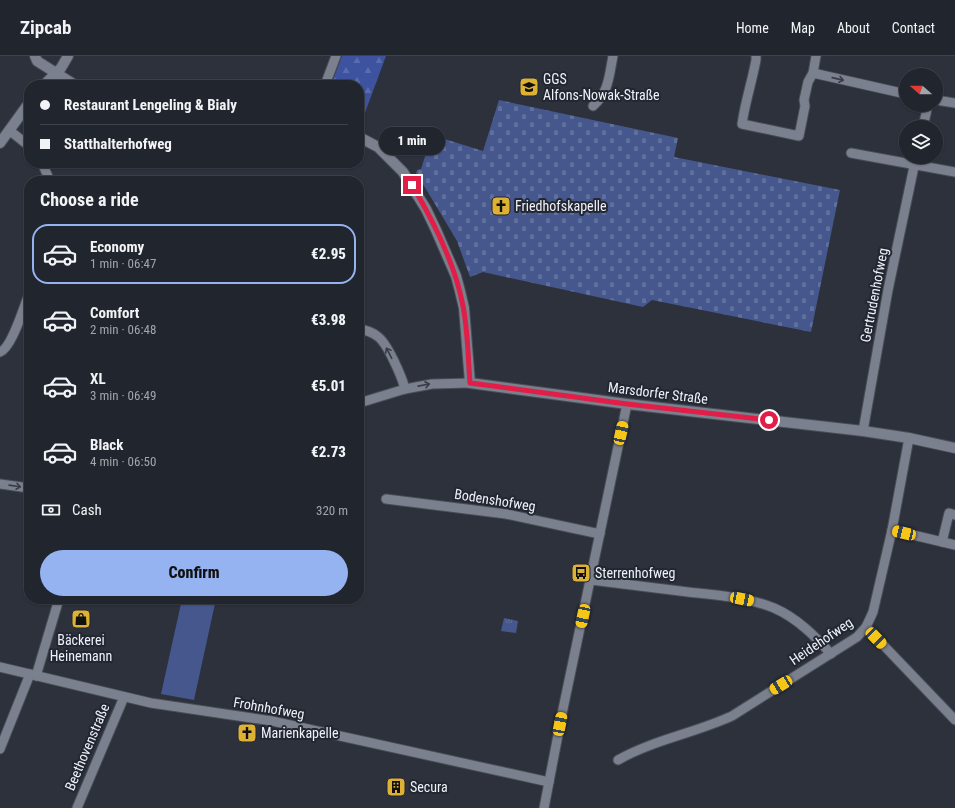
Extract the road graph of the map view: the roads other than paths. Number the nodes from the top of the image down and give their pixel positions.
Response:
1 (35, 56) edge
2 (68, 56) edge
3 (336, 56) edge
4 (613, 56) edge
5 (756, 56) edge
6 (816, 56) edge
7 (56, 73) junction
8 (812, 73) junction
9 (49, 80) edge
10 (67, 80) edge
11 (327, 80) edge
12 (899, 93) edge
13 (943, 101) edge
14 (955, 103) edge
15 (593, 106) dead end
16 (24, 110) edge
17 (9, 130) junction
18 (364, 140) edge
19 (24, 142) edge
20 (0, 143) edge
21 (851, 153) dead end
22 (899, 159) edge
23 (915, 164) edge
24 (927, 164) edge
25 (955, 172) edge
26 (24, 307) edge
27 (364, 331) edge
28 (0, 352) edge
29 (470, 383) junction
30 (405, 389) junction
31 (364, 401) edge
32 (627, 404) junction
33 (863, 431) junction
34 (909, 438) junction
35 (955, 448) edge
36 (0, 484) edge
37 (24, 487) edge
38 (386, 499) dead end
39 (955, 515) edge
40 (892, 530) junction
41 (600, 534) junction
42 (942, 542) junction
43 (955, 545) edge
44 (591, 580) junction
45 (57, 604) edge
46 (866, 627) junction
47 (831, 654) junction
48 (0, 667) edge
49 (33, 675) junction
50 (124, 698) junction
51 (955, 720) edge
52 (0, 749) edge
53 (618, 760) dead end
54 (549, 782) junction
55 (77, 808) edge
56 (544, 808) edge

1 - 7 street
2 - 7 street
3 - 11 street
4 - 15 street
5 - 8 street
6 - 8 street
7 - 9 street
7 - 10 street
8 -> 12 street
13 - 14 street
16 - 17 street
17 - 19 street
17 - 20 street
18 - 29 street
21 - 22 street
23 - 33 street, Gertrudenhofweg
24 - 25 street
26 - 28 street
30 -> 27 street
30 -> 29 street, Marsdorfer Straße
29 - 32 street, Marsdorfer Straße
30 - 31 street, Marsdorfer Straße
32 - 33 street, Marsdorfer Straße
32 - 41 street
33 - 34 street, Marsdorfer Straße
34 - 35 street, Marsdorfer Straße
34 - 40 street, Heidehofweg
36 -> 37 street
38 - 41 street, Bodenshofweg
39 - 42 street
40 - 42 street
40 - 46 street, Heidehofweg
41 - 44 street
42 - 43 street
44 - 47 street
44 - 54 street
45 - 49 street
46 - 47 street, Heidehofweg
46 - 51 street
47 - 53 street, Heidehofweg
48 - 49 street, Frohnhofweg
49 - 50 street, Frohnhofweg
49 - 52 street
50 - 54 street, Frohnhofweg
50 - 55 street, Beethovenstraße
54 - 56 street

